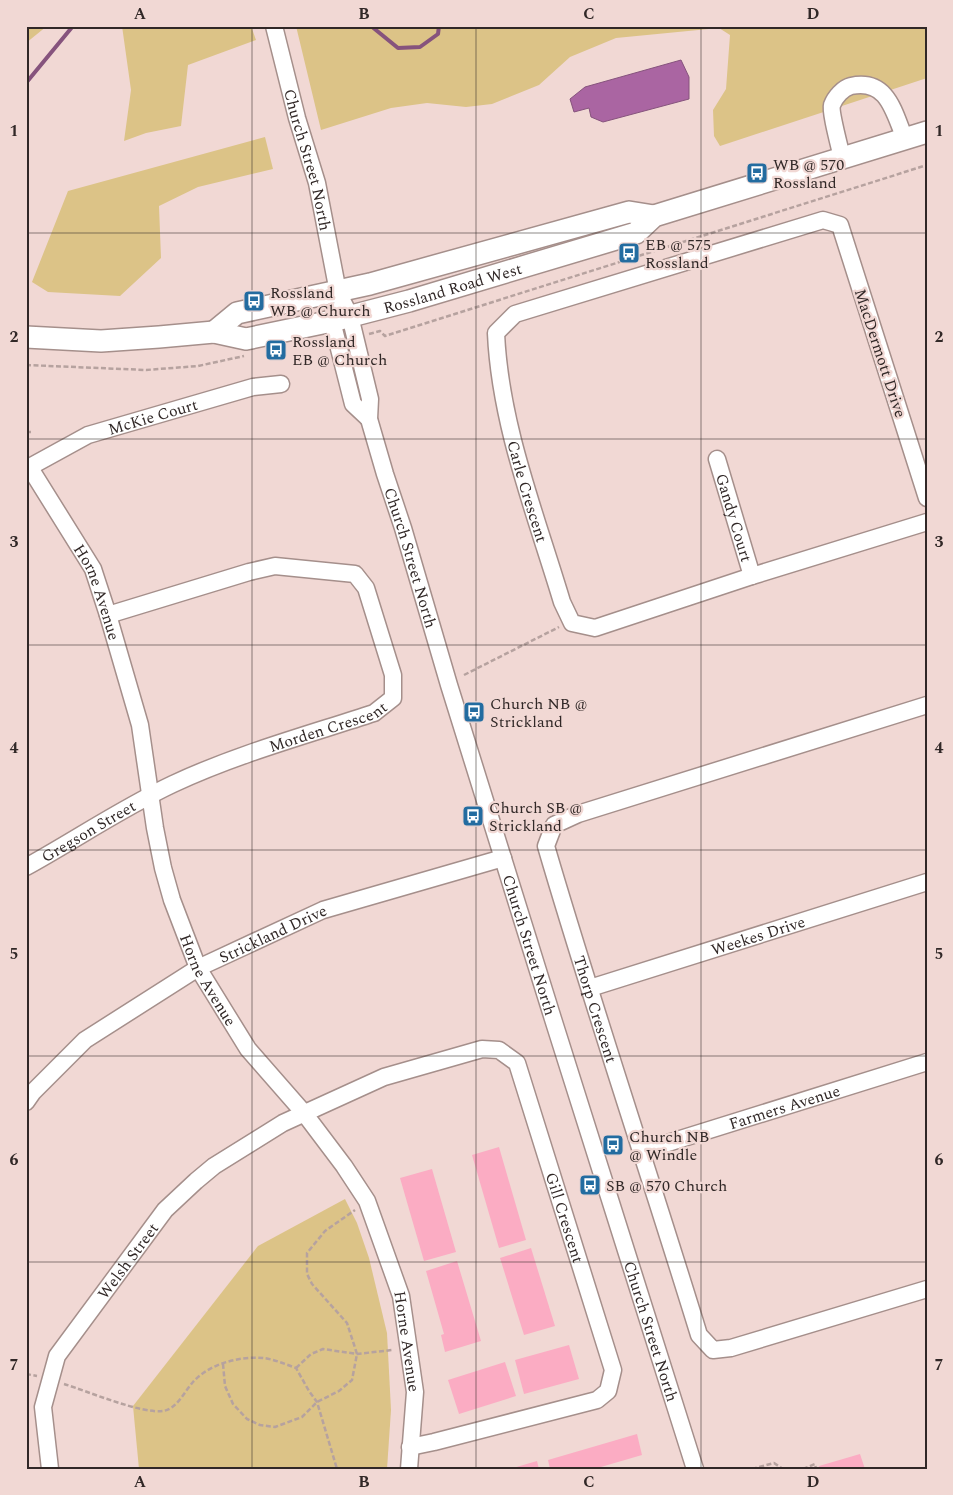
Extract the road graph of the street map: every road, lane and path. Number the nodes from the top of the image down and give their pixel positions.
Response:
1 (274, 26) edge
2 (927, 132) edge
3 (905, 139) junction
4 (842, 158) junction
5 (927, 165) edge
6 (654, 216) junction
7 (823, 220) joint
8 (341, 309) junction
9 (214, 332) junction
10 (26, 337) edge
11 (355, 337) junction
12 (337, 343) junction
13 (299, 346) dead end
14 (244, 356) dead end
15 (26, 365) edge
16 (281, 384) dead end
17 (369, 419) junction
18 (26, 432) edge
19 (33, 432) dead end
20 (717, 460) dead end
21 (28, 469) edge
22 (927, 498) edge
23 (927, 522) edge
24 (752, 576) junction
25 (108, 615) junction
26 (572, 623) junction
27 (464, 675) dead end
28 (927, 706) edge
29 (151, 795) junction
30 (503, 858) junction
31 (26, 867) edge
32 (927, 882) edge
33 (198, 968) junction
34 (590, 988) junction
35 (927, 1062) edge
36 (26, 1102) edge
37 (304, 1113) junction
38 (642, 1150) junction
39 (355, 1210) dead end
40 (927, 1290) edge
41 (392, 1350) dead end
42 (357, 1354) junction
43 (223, 1364) junction
44 (296, 1368) junction
45 (26, 1374) edge
46 (50, 1379) junction
47 (317, 1402) junction
48 (410, 1447) junction
49 (50, 1469) edge
50 (337, 1469) edge
51 (408, 1469) edge
52 (695, 1469) edge
53 (752, 1469) edge
54 (783, 1469) edge
55 (802, 1469) edge
56 (816, 1469) edge

1 - 8 street, Church Street North
2 - 3 main road, Rossland Road West
3 - 4 main road, Rossland Road West
3 - 4 street
4 - 6 main road, Rossland Road West
5 - 11 path
6 - 8 main road, Rossland Road West
6 - 8 main road, Rossland Road West
7 - 22 street, MacDermott Drive
7 - 26 street, Carle Crescent
8 - 9 main road, Rossland Road West
8 - 9 main road, Rossland Road West
8 - 11 street, Church Street North
8 - 12 street, Church Street North
9 - 10 main road, Rossland Road West
11 - 17 street, Church Street North
12 - 13 path
12 - 17 street, Church Street North
14 - 15 path
16 - 21 street, McKie Court
17 - 30 street, Church Street North
18 - 19 path
20 - 24 street, Gandy Court
21 - 25 street, Horne Avenue
23 - 24 street
24 - 26 street
25 - 29 street, Horne Avenue
25 - 29 street, Morden Crescent
26 - 27 path
28 - 34 street, Thorp Crescent
29 - 31 street, Gregson Street
29 - 33 street, Horne Avenue
30 - 33 street, Strickland Drive
30 - 52 street, Church Street North
32 - 34 street, Weekes Drive
33 - 36 street, Strickland Drive
33 - 37 street, Horne Avenue
34 - 38 street, Thorp Crescent
35 - 38 street, Farmers Avenue
37 - 46 street, Welsh Street
37 - 48 street, Horne Avenue
37 - 48 street, Gill Crescent
38 - 40 street, Thorp Crescent
39 - 42 path
41 - 42 path
42 - 44 path
42 - 47 path
43 - 44 path
43 - 46 path
43 - 47 path
44 - 47 path
45 - 46 path
46 - 49 street, Welsh Street
47 - 50 path
48 - 51 street, Horne Avenue
53 - 54 path
55 - 56 path

